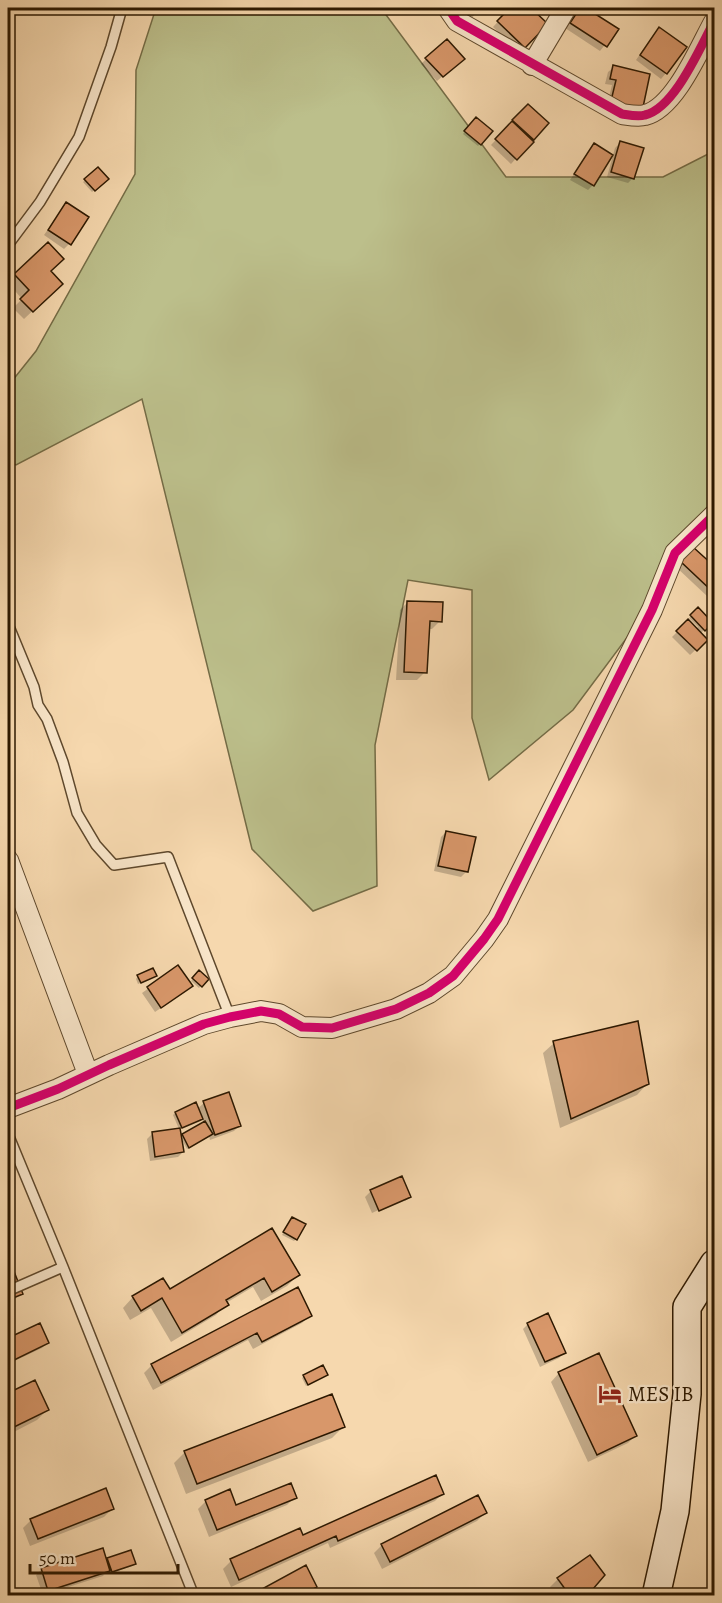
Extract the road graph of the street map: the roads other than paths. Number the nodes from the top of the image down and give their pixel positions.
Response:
1 (122, 8) edge
2 (448, 8) edge
3 (566, 8) edge
4 (714, 22) edge
5 (532, 65) junction
6 (8, 245) edge
7 (714, 515) edge
8 (8, 624) edge
9 (8, 860) edge
10 (230, 1017) junction
11 (88, 1074) junction
12 (8, 1108) edge
13 (8, 1134) edge
14 (714, 1264) edge
15 (63, 1267) junction
16 (8, 1291) edge
17 (195, 1596) edge
18 (656, 1596) edge

1 - 6 lane
2 - 5 street
3 - 5 street
4 - 5 street
7 - 10 street
8 - 10 lane
9 - 11 street
10 - 11 street
11 - 12 street
13 - 15 lane
14 - 18 main road
15 - 16 lane
15 - 17 lane

